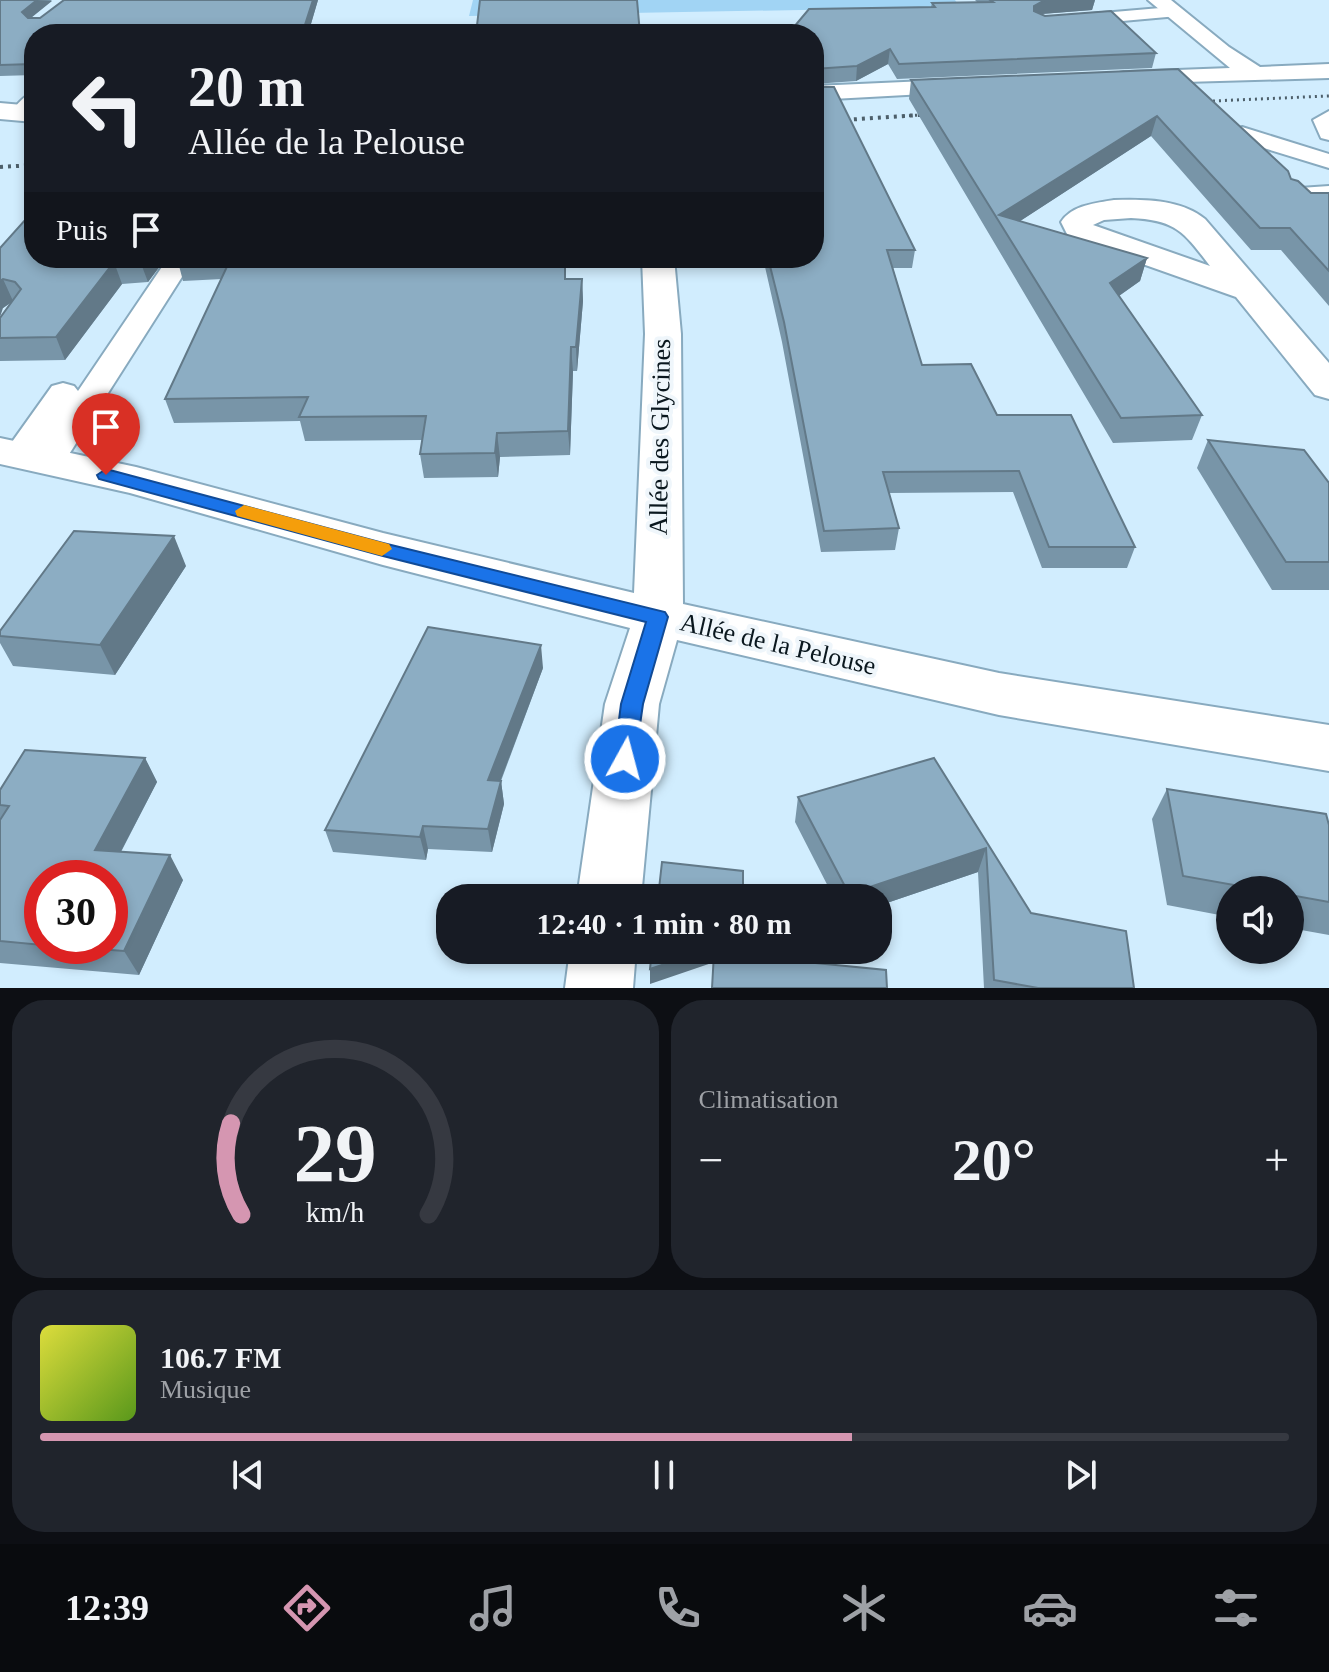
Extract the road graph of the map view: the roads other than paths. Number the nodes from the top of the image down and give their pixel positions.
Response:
1 (1165, 6) edge
2 (1053, 21) edge
3 (1329, 71) edge
4 (1254, 73) junction
5 (1106, 80) edge
6 (999, 84) edge
7 (824, 93) edge
8 (1329, 117) edge
9 (1329, 133) edge
10 (1242, 134) edge
11 (1329, 161) edge
12 (1329, 193) edge
13 (1294, 194) edge
14 (152, 268) edge
15 (173, 268) edge
16 (659, 268) edge
17 (1249, 290) dead end
18 (1329, 387) edge
19 (22, 456) edge
20 (658, 617) junction
21 (1329, 748) edge
22 (611, 884) edge
23 (602, 964) edge
24 (599, 988) edge

1 - 2 lane
1 - 4 street
3 - 4 street
4 - 5 street
6 - 7 street
8 - 9 lane
10 - 11 lane
12 - 13 lane
14 - 19 lane
15 - 19 lane
16 - 20 street, Allée des Glycines
17 - 18 street
19 - 20 street, Allée de la Pelouse
20 - 21 street, Allée de la Pelouse
20 - 22 street, Allée des Glycines
23 - 24 street

